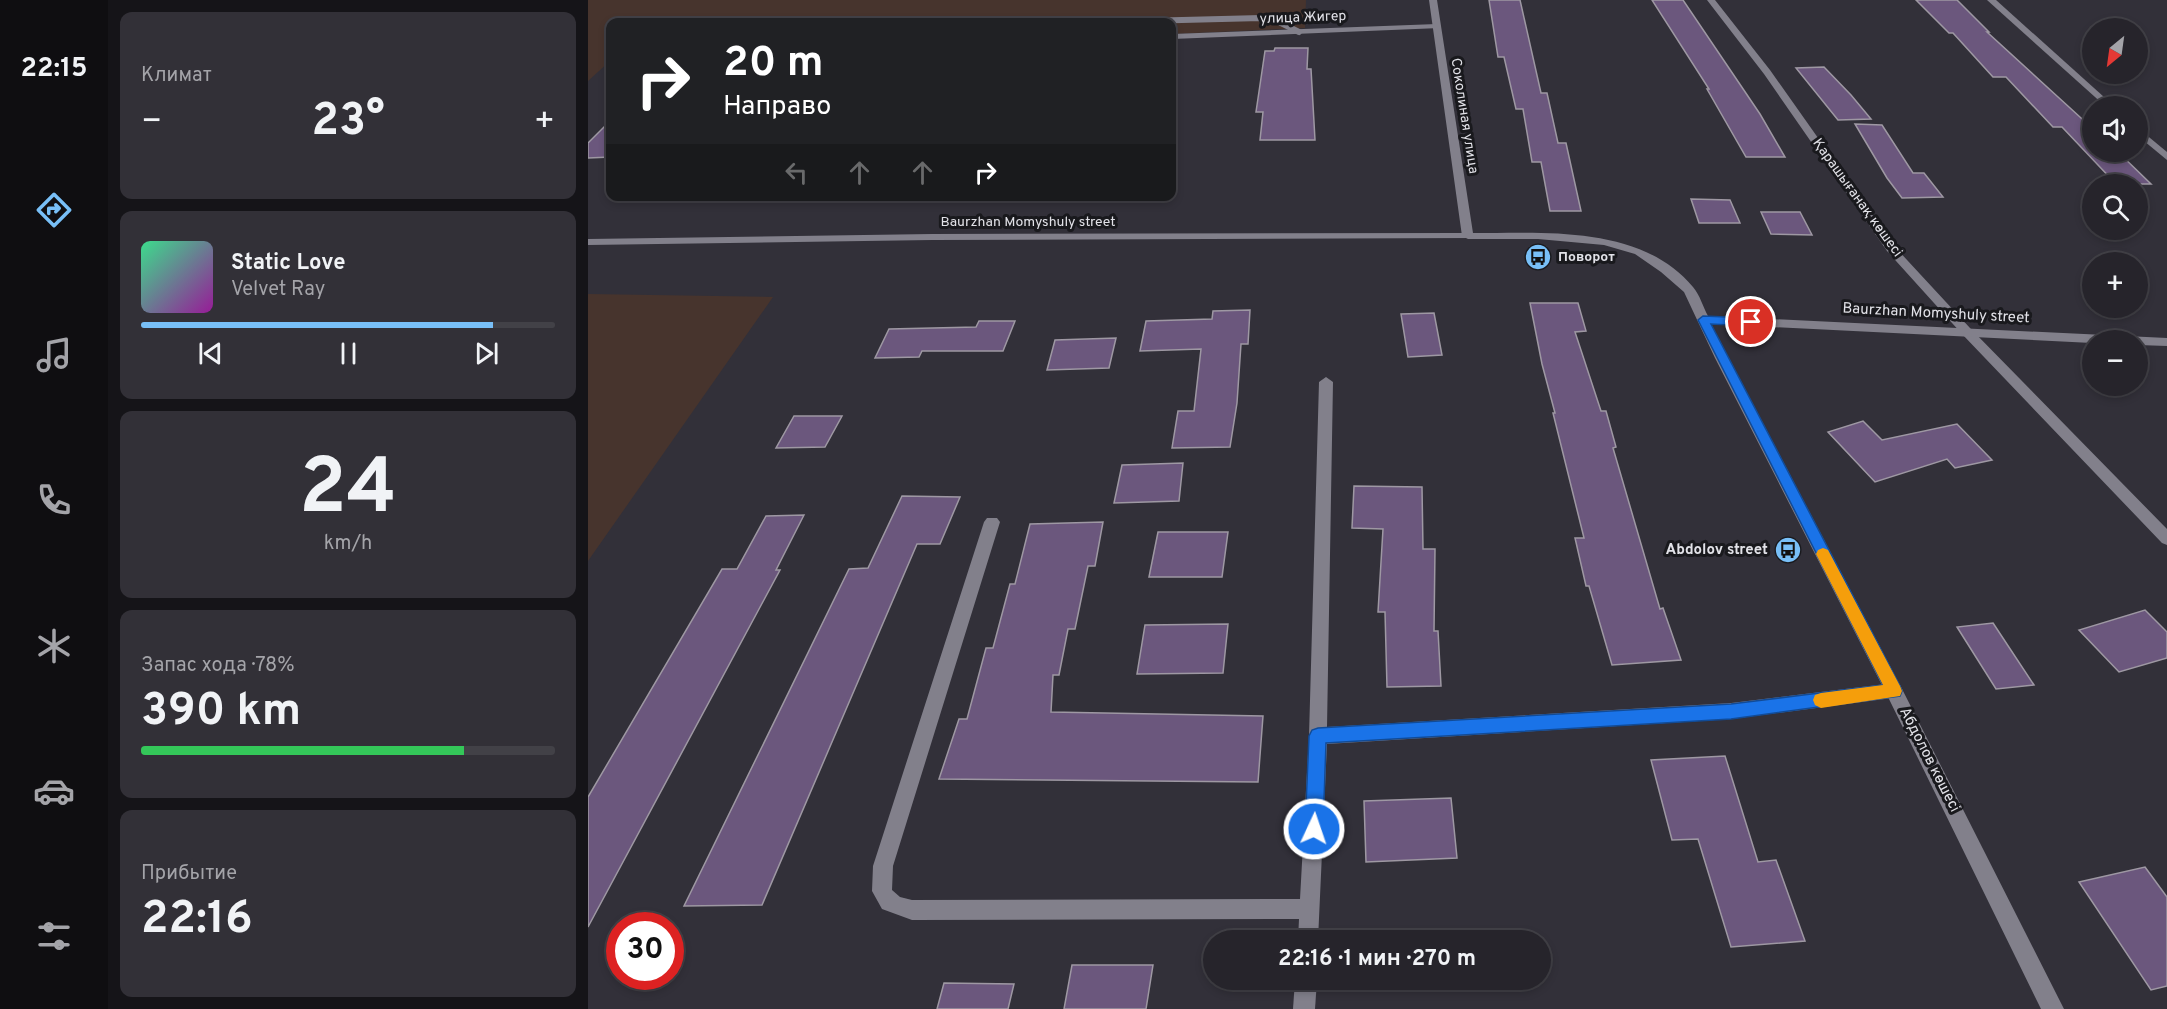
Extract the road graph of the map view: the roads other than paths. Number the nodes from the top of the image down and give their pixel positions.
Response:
1 (1432, 0) edge
2 (1711, 0) edge
3 (1991, 0) edge
4 (1176, 19) edge
5 (1437, 26) junction
6 (1299, 32) junction
7 (1176, 38) edge
8 (2099, 96) edge
9 (2148, 140) edge
10 (2167, 157) edge
11 (1468, 236) junction
12 (588, 242) edge
13 (1703, 320) junction
14 (1966, 331) junction
15 (2167, 342) edge
16 (1326, 382) dead end
17 (992, 522) dead end
18 (2167, 539) edge
19 (1894, 691) junction
20 (1318, 736) junction
21 (1310, 909) junction
22 (1309, 930) edge
23 (1305, 990) edge
24 (1304, 1009) edge
25 (2053, 1009) edge

1 - 5 street, Соколиная улица
2 - 14 street, Қарашығанақ көшесі
3 - 8 street
4 - 6 lane
5 - 6 street, улица Жигер
5 - 11 street, Соколиная улица
6 - 7 street, улица Жигер
9 - 10 street
11 - 12 street, Baurzhan Momyshuly street
11 - 13 street, Baurzhan Momyshuly street
13 - 14 street, Baurzhan Momyshuly street
13 - 19 street, Абдолов көшесі
14 - 15 street, Baurzhan Momyshuly street
14 - 18 street, Қарашығанақ көшесі
16 - 20 street
17 - 21 street
19 - 20 street
19 - 25 street, Абдолов көшесі
20 - 21 street
21 - 22 street
23 - 24 street

